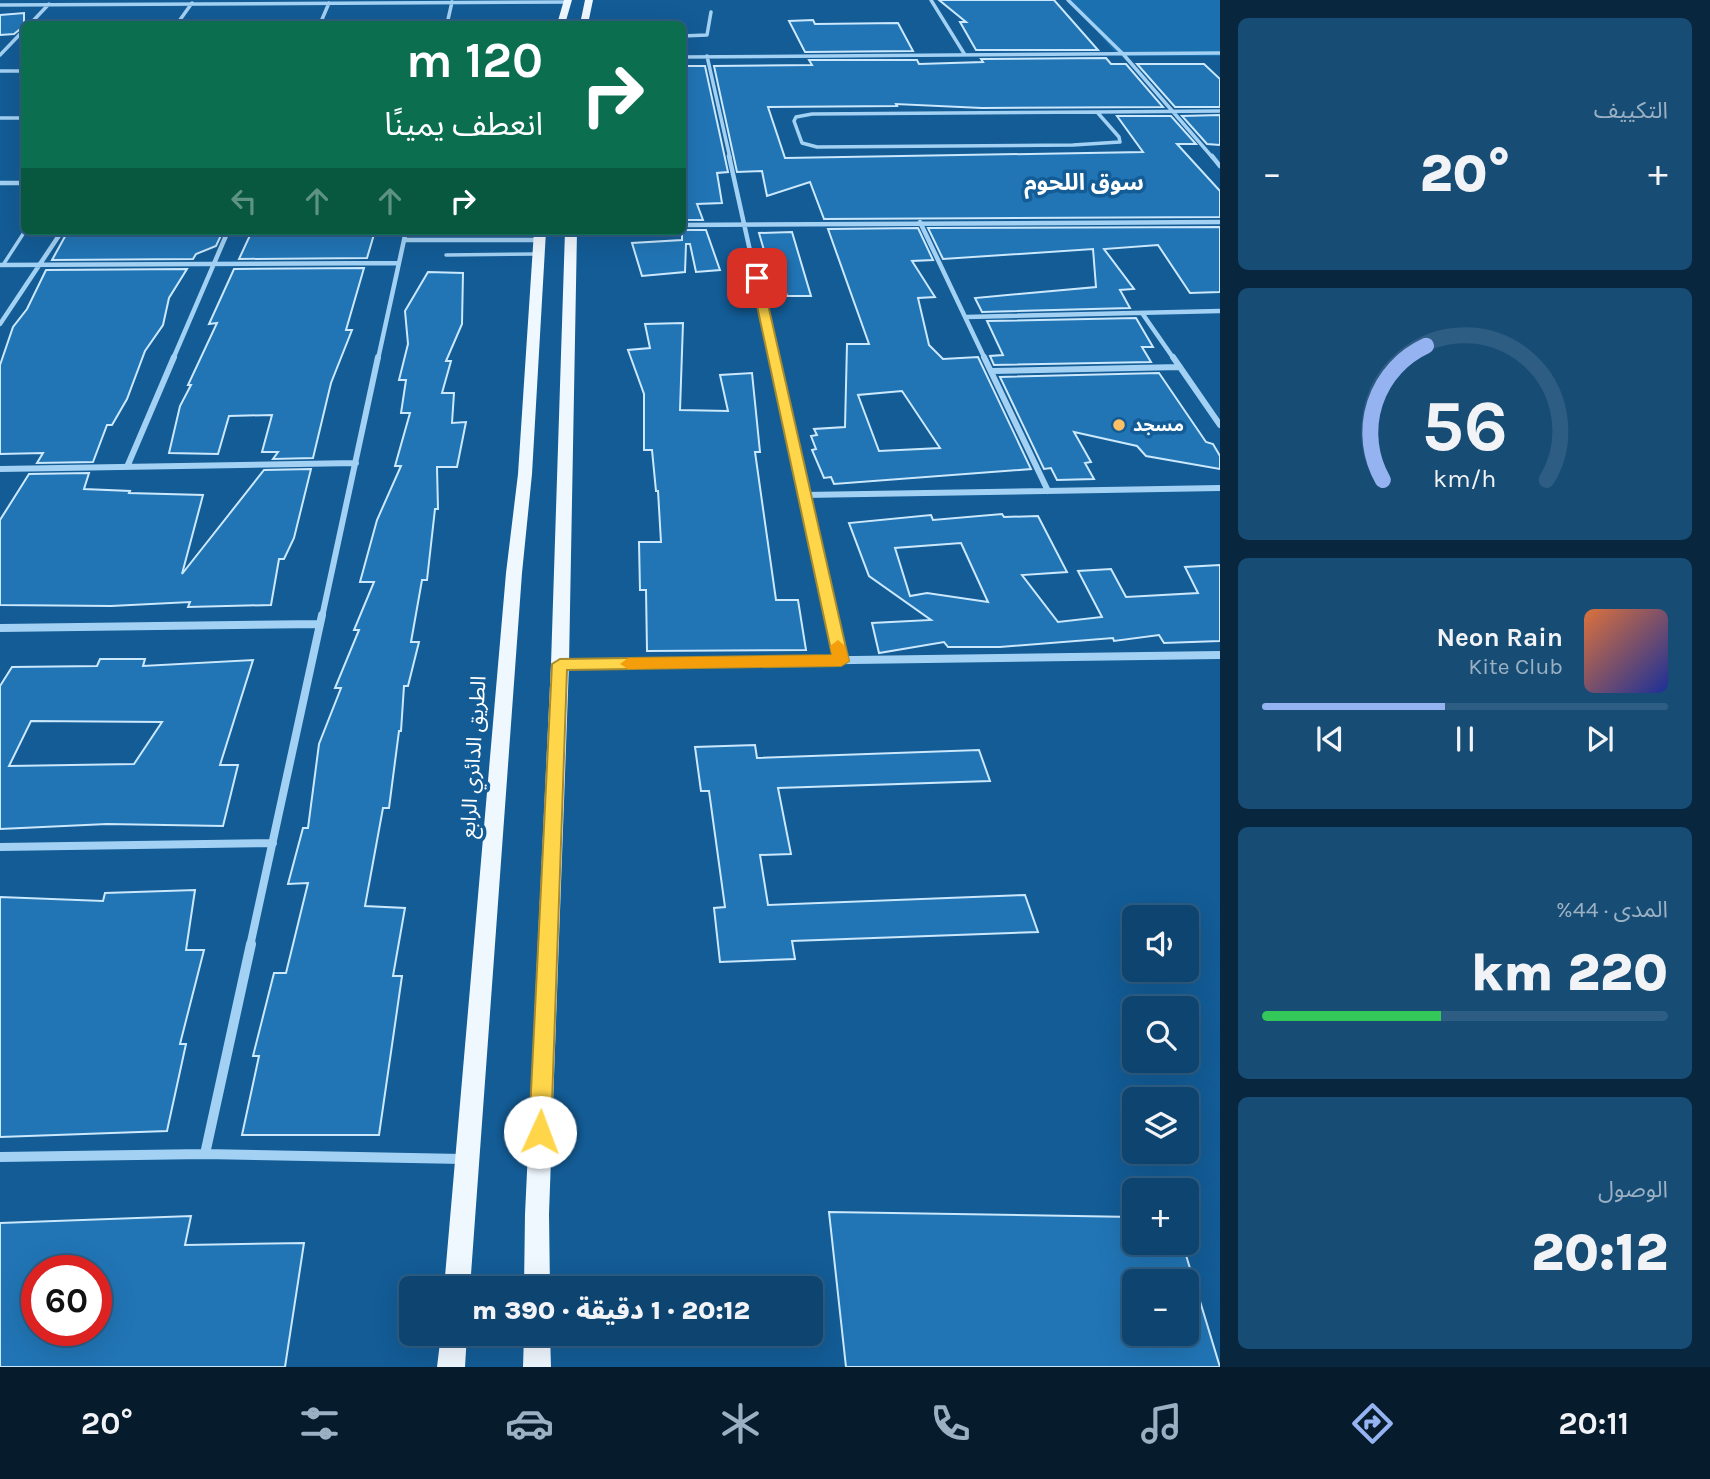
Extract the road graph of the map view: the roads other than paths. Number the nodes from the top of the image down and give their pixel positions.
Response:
1 (589, 0) edge
2 (931, 0) edge
3 (1068, 0) edge
4 (567, 1) edge
5 (452, 2) junction
6 (329, 3) junction
7 (49, 4) junction
8 (192, 4) junction
9 (0, 5) edge
10 (711, 12) dead end
11 (33, 21) edge
12 (179, 21) edge
13 (321, 21) edge
14 (448, 21) edge
15 (562, 21) edge
16 (585, 21) edge
17 (21, 33) edge
18 (686, 36) edge
19 (1220, 53) edge
20 (1123, 54) junction
21 (0, 55) edge
22 (965, 55) junction
23 (686, 57) edge
24 (707, 57) junction
25 (0, 71) edge
26 (21, 71) edge
27 (1172, 111) junction
28 (1220, 111) edge
29 (1097, 112) junction
30 (0, 118) edge
31 (21, 118) edge
32 (1220, 166) edge
33 (0, 183) edge
34 (21, 183) edge
35 (920, 222) junction
36 (1220, 222) edge
37 (744, 224) junction
38 (686, 225) edge
39 (22, 235) edge
40 (59, 235) edge
41 (226, 235) edge
42 (405, 235) edge
43 (571, 235) edge
44 (404, 240) junction
45 (540, 242) edge
46 (446, 255) dead end
47 (214, 263) junction
48 (399, 263) junction
49 (1, 265) edge
50 (39, 265) junction
51 (1220, 311) edge
52 (1142, 313) junction
53 (966, 317) junction
54 (0, 324) edge
55 (1180, 367) junction
56 (992, 371) junction
57 (1220, 425) edge
58 (355, 463) junction
59 (127, 467) junction
60 (0, 469) edge
61 (1220, 488) edge
62 (1048, 491) junction
63 (804, 495) junction
64 (320, 624) junction
65 (0, 628) edge
66 (1220, 656) edge
67 (841, 661) junction
68 (560, 664) junction
69 (273, 843) junction
70 (0, 847) edge
71 (205, 1154) junction
72 (0, 1157) edge
73 (468, 1159) junction
74 (458, 1276) edge
75 (537, 1276) edge
76 (453, 1346) edge
77 (537, 1346) edge
78 (451, 1367) edge
79 (537, 1367) edge

1 - 16 main road
2 - 22 street
3 - 20 street
4 - 5 street
4 - 15 main road
5 - 6 street
5 - 14 street
6 - 8 street
6 - 13 street
7 - 8 street
7 - 9 street
7 - 11 street
8 - 12 street
10 - 18 street
17 - 21 street
19 - 20 street
20 - 22 street
20 - 27 street
22 - 24 street
23 - 24 street
24 - 37 street
25 - 26 street
27 - 28 street
27 - 29 street
27 - 32 street
29 - 29 street
30 - 31 street
33 - 34 street
35 - 36 street
35 - 37 street
35 - 53 street
37 - 38 street
37 - 63 street
39 - 49 lane
40 - 50 street
41 - 47 street
42 - 44 street
43 - 68 main road
44 - 45 street
44 - 48 street
45 - 46 lane
45 - 73 main road, الطريق الدائري الرابع
47 - 48 street
47 - 50 street
47 - 59 street
48 - 58 street
49 - 50 street
50 - 54 street
51 - 52 street
52 - 53 street
52 - 55 street
53 - 56 street
55 - 56 street
55 - 57 street
56 - 62 street
58 - 59 street
58 - 64 street
59 - 60 street
61 - 62 street
62 - 63 street
63 - 67 street
64 - 65 street
64 - 69 street
66 - 67 street
67 - 68 street
68 - 75 main road
69 - 70 street
69 - 71 street
71 - 72 street
71 - 73 street
73 - 74 main road, الطريق الدائري الرابع
76 - 78 main road
77 - 79 main road

